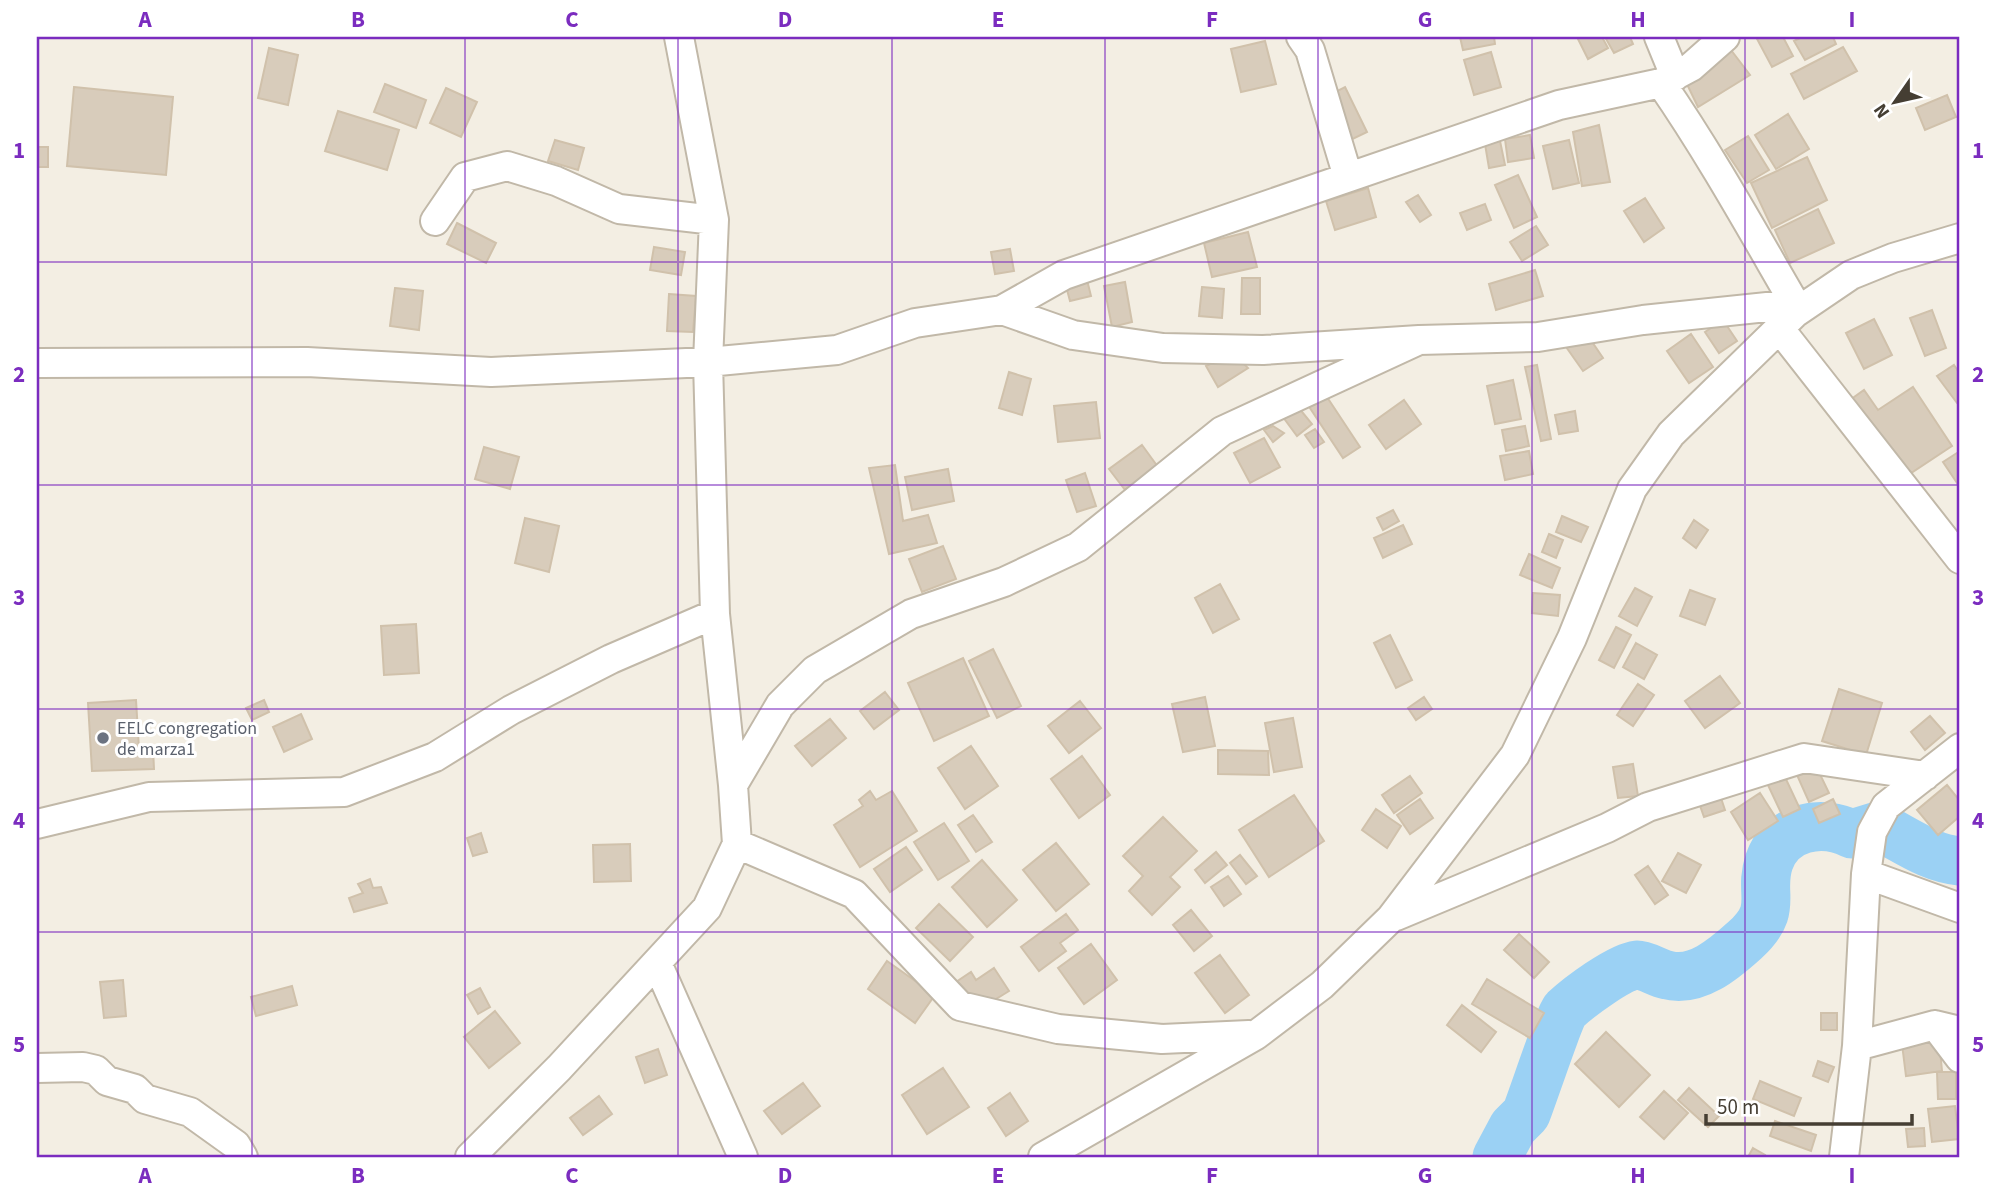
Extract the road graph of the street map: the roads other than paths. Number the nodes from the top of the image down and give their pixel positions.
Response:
1 (679, 37) edge
2 (1301, 37) edge
3 (1659, 37) edge
4 (1725, 37) edge
5 (1668, 80) junction
6 (1348, 177) junction
7 (435, 220) dead end
8 (714, 220) junction
9 (1960, 238) edge
10 (1002, 310) junction
11 (1790, 315) junction
12 (1419, 340) junction
13 (708, 362) junction
14 (37, 363) edge
15 (1960, 559) edge
16 (715, 614) junction
17 (1960, 748) edge
18 (1925, 776) junction
19 (733, 785) junction
20 (37, 824) edge
21 (737, 844) junction
22 (1866, 874) junction
23 (1960, 908) edge
24 (1391, 918) junction
25 (657, 963) junction
26 (1947, 1028) edge
27 (1256, 1035) junction
28 (1857, 1046) junction
29 (1960, 1058) edge
30 (37, 1068) edge
31 (243, 1157) edge
32 (470, 1157) edge
33 (743, 1157) edge
34 (1043, 1157) edge
35 (1844, 1157) edge

1 - 8 street
2 - 6 street
3 - 5 street
4 - 5 street
5 - 6 street
5 - 11 street
6 - 10 street
7 - 8 street
8 - 13 street
9 - 11 street
10 - 12 street
10 - 13 street
11 - 12 street
11 - 15 street
11 - 24 street
12 - 19 street
13 - 14 street
13 - 16 street
16 - 19 street
16 - 20 street
17 - 18 street
18 - 22 street
18 - 24 street
19 - 21 street
21 - 25 street
21 - 27 street
22 - 23 street
22 - 28 street
24 - 27 street
25 - 32 street
25 - 33 street
26 - 28 street
26 - 29 street
27 - 34 street
28 - 35 street
30 - 31 street

